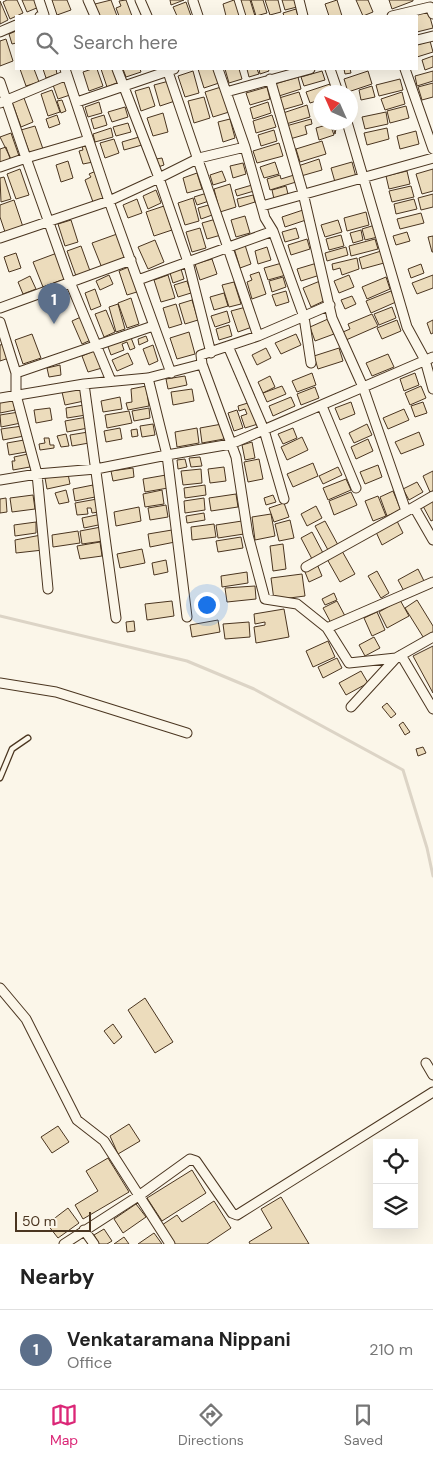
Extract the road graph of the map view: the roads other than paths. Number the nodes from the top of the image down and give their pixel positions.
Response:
1 (39, 0) edge
2 (88, 0) edge
3 (140, 0) edge
4 (194, 0) edge
5 (299, 0) edge
6 (433, 14) edge
7 (43, 15) edge
8 (95, 15) edge
9 (146, 15) edge
10 (198, 15) edge
11 (303, 15) edge
12 (396, 15) edge
13 (15, 26) edge
14 (0, 32) edge
15 (433, 36) edge
16 (418, 40) edge
17 (117, 70) edge
18 (167, 70) edge
19 (170, 70) edge
20 (218, 70) edge
21 (306, 70) edge
22 (330, 70) edge
23 (405, 70) edge
24 (66, 72) edge
25 (270, 79) junction
26 (0, 82) edge
27 (124, 85) junction
28 (336, 85) edge
29 (226, 92) junction
30 (3, 102) edge
31 (77, 102) junction
32 (350, 130) edge
33 (88, 140) junction
34 (245, 147) junction
35 (433, 149) edge
36 (26, 158) junction
37 (199, 158) junction
38 (433, 158) edge
39 (0, 167) edge
40 (159, 178) junction
41 (365, 178) junction
42 (302, 193) junction
43 (109, 201) junction
44 (262, 206) junction
45 (49, 221) junction
46 (273, 231) junction
47 (0, 238) edge
48 (230, 247) junction
49 (131, 260) junction
50 (188, 262) junction
51 (138, 280) junction
52 (70, 282) junction
53 (330, 305) junction
54 (0, 308) edge
55 (304, 317) junction
56 (0, 322) edge
57 (153, 326) junction
58 (258, 336) junction
59 (97, 345) junction
60 (228, 346) junction
61 (211, 353) junction
62 (429, 358) edge
63 (311, 363) dead end
64 (202, 364) junction
65 (16, 373) junction
66 (171, 373) junction
67 (148, 378) junction
68 (111, 381) junction
69 (84, 384) junction
70 (362, 387) junction
71 (433, 389) edge
72 (16, 395) junction
73 (0, 398) edge
74 (322, 406) junction
75 (264, 430) junction
76 (231, 444) junction
77 (167, 455) junction
78 (96, 469) junction
79 (37, 474) junction
80 (0, 480) edge
81 (356, 488) dead end
82 (433, 496) edge
83 (284, 499) dead end
84 (410, 509) junction
85 (433, 540) edge
86 (306, 567) dead end
87 (433, 582) edge
88 (48, 590) dead end
89 (187, 617) dead end
90 (116, 618) dead end
91 (327, 628) junction
92 (433, 637) edge
93 (398, 657) junction
94 (0, 683) edge
95 (351, 707) dead end
96 (433, 709) edge
97 (187, 732) dead end
98 (28, 738) dead end
99 (0, 778) edge
100 (0, 988) edge
101 (426, 1063) dead end
102 (433, 1075) edge
103 (433, 1092) edge
104 (140, 1195) junction
105 (84, 1230) junction
106 (64, 1244) edge
107 (94, 1244) edge
108 (170, 1244) edge

1 - 7 street
2 - 8 street
3 - 9 street
4 - 10 street
5 - 11 street
6 - 12 street
13 - 14 street
15 - 16 street
17 - 27 street
18 - 27 street
19 - 37 street
20 - 29 street
21 - 25 street
22 - 28 street
23 - 35 street
24 - 30 street
24 - 31 street
25 - 29 street
25 - 42 street
26 - 30 street
27 - 31 street
27 - 40 street
29 - 34 street
30 - 36 street
31 - 33 street
32 - 41 street
33 - 36 street
33 - 43 street
34 - 37 street
34 - 44 street
36 - 39 street
36 - 45 street
37 - 40 street
37 - 48 street
38 - 41 street
40 - 43 street
40 - 50 street
41 - 42 street
41 - 62 street
42 - 44 street
42 - 53 street
43 - 45 street
43 - 49 street
44 - 46 street
45 - 47 street
45 - 52 street
46 - 48 street
46 - 55 street
48 - 50 street
48 - 58 street
49 - 51 street
49 - 52 street
50 - 51 street
50 - 61 street
51 - 57 street
52 - 54 street
52 - 59 street
53 - 55 street
53 - 70 street
55 - 58 street
55 - 63 street
56 - 65 street
57 - 59 street
57 - 66 street
58 - 60 street
59 - 65 street
59 - 68 street
60 - 61 street
60 - 75 street
61 - 64 street
62 - 70 street
62 - 71 street
64 - 66 street
64 - 76 street
65 - 72 street
66 - 67 street
67 - 68 street
67 - 77 street
68 - 69 street
69 - 72 street
69 - 78 street
70 - 74 street
70 - 84 street
72 - 73 street
72 - 79 street
74 - 75 street
74 - 81 street
75 - 76 street
75 - 83 street
76 - 77 street
76 - 91 street
77 - 78 street
77 - 89 street
78 - 79 street
78 - 90 street
79 - 80 street
79 - 88 street
82 - 84 street
84 - 85 street
84 - 86 street
87 - 91 street
91 - 93 street
92 - 93 street
93 - 95 street
93 - 96 street
94 - 97 street
98 - 99 lane
100 - 104 street
101 - 102 street
103 - 104 street
104 - 105 street
104 - 108 street
105 - 106 street
105 - 107 street

